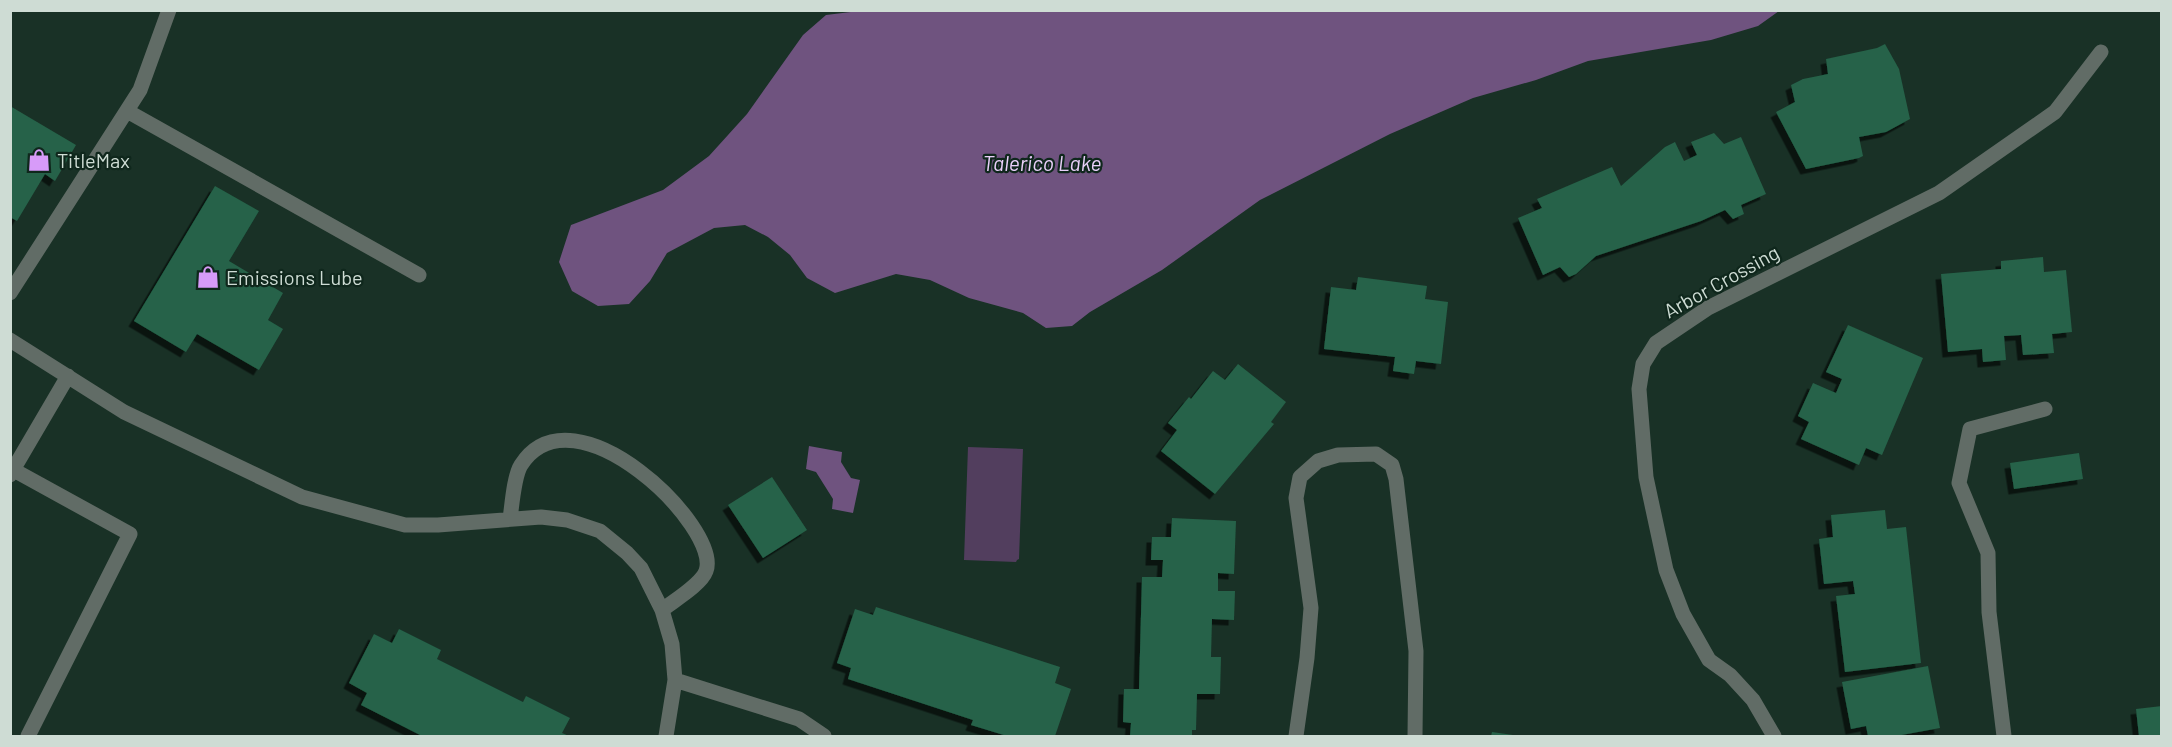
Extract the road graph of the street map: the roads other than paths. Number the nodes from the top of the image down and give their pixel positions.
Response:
1 (170, 11) edge
2 (2101, 52) dead end
3 (127, 111) junction
4 (419, 275) dead end
5 (10, 293) edge
6 (10, 339) edge
7 (68, 376) junction
8 (2045, 409) dead end
9 (12, 471) edge
10 (510, 519) junction
11 (662, 610) junction
12 (675, 680) junction
13 (28, 736) edge
14 (666, 736) edge
15 (825, 736) edge
16 (1296, 736) edge
17 (1415, 736) edge
18 (1774, 736) edge
19 (2004, 736) edge

1 - 3 street
2 - 18 street, Arbor Crossing
3 - 4 street
3 - 5 street
6 - 7 street
7 - 9 street
7 - 10 street
8 - 19 street
9 - 13 street
10 - 11 street
10 - 11 street
11 - 12 street
12 - 14 street
12 - 15 street
16 - 17 street

